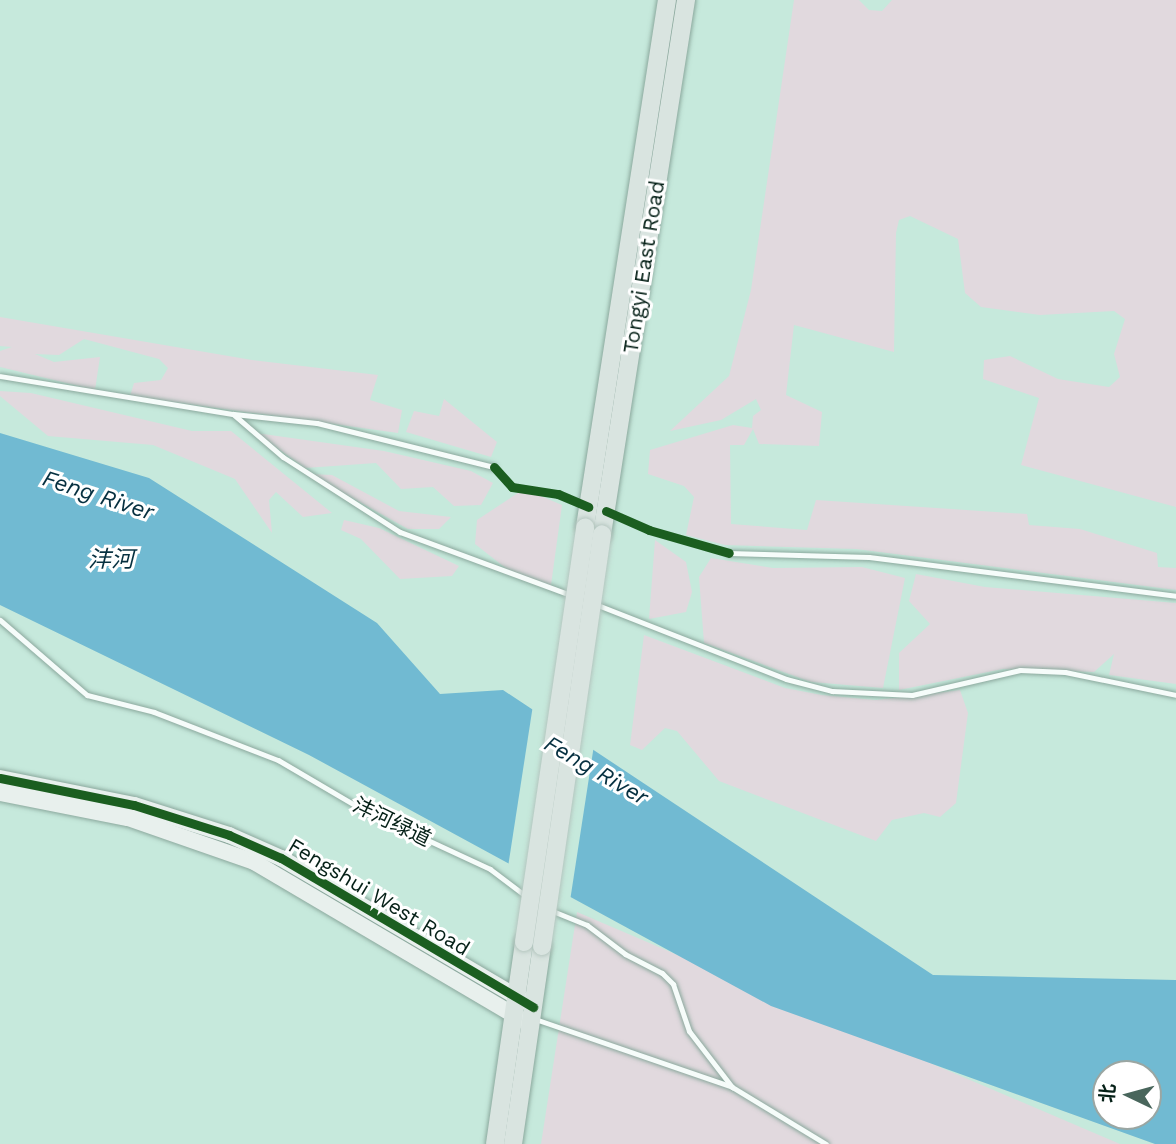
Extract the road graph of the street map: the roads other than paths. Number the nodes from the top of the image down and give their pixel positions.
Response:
1 (667, 0) edge
2 (686, 0) edge
3 (0, 376) edge
4 (233, 414) junction
5 (494, 467) dead end
6 (729, 553) dead end
7 (1176, 596) edge
8 (0, 620) edge
9 (1176, 695) edge
10 (0, 778) edge
11 (0, 793) edge
12 (525, 1013) junction
13 (732, 1087) junction
14 (495, 1144) edge
15 (513, 1144) edge
16 (826, 1144) edge

1 - 12 main road, Tongyi East Road, bridge
2 - 12 main road, Tongyi East Road, bridge
3 - 4 lane
4 - 5 lane
4 - 9 lane
6 - 7 lane
8 - 13 lane, 沣河绿道
10 - 12 street, Fengshui West Road
11 - 12 street, Fengshui West Road
12 - 13 lane
12 - 14 main road
12 - 15 main road
13 - 16 lane

